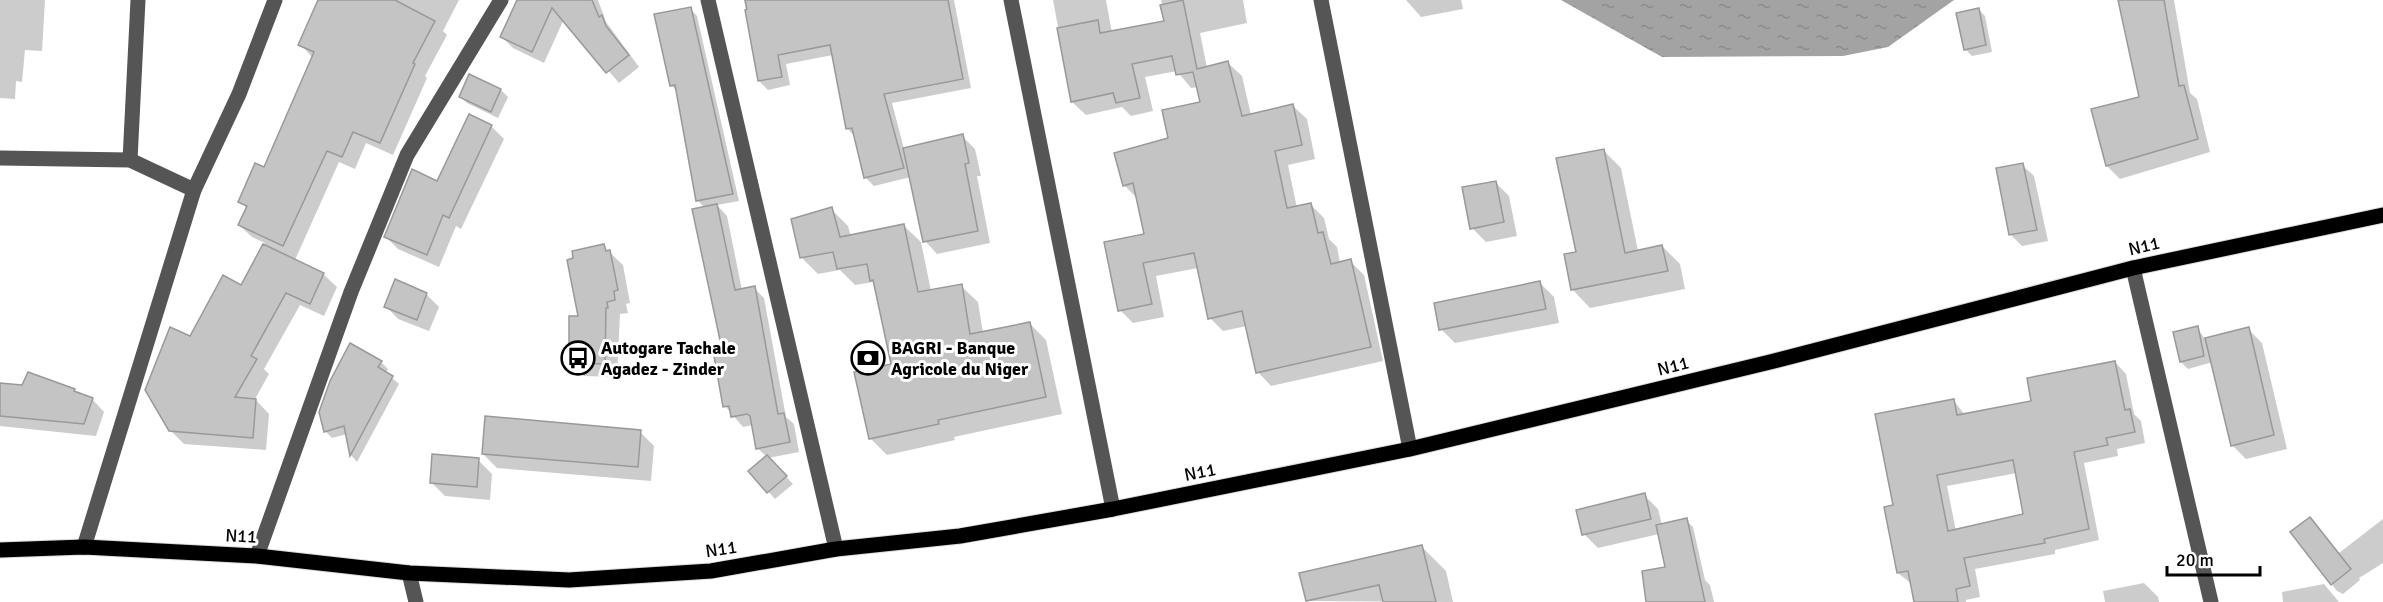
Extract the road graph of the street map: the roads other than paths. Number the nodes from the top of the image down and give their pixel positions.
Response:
1 (138, 0) edge
2 (275, 0) edge
3 (501, 0) edge
4 (708, 0) edge
5 (1011, 0) edge
6 (1322, 0) edge
7 (0, 158) edge
8 (130, 159) junction
9 (194, 190) junction
10 (2383, 215) edge
11 (2133, 268) junction
12 (1410, 449) junction
13 (1113, 509) junction
14 (84, 547) junction
15 (836, 549) junction
16 (0, 550) edge
17 (257, 556) junction
18 (409, 573) junction
19 (416, 602) edge
20 (2211, 602) edge

1 - 8 street
2 - 9 street
3 - 17 street
4 - 15 street
5 - 13 street
6 - 12 street
7 - 8 street
8 - 9 street
9 - 14 street
10 - 11 main road, N11
11 - 12 main road, N11
11 - 20 street
12 - 13 main road, N11
13 - 15 main road, N11
14 - 16 main road, N11
14 - 17 main road, N11
15 - 18 main road, N11
17 - 18 main road, N11
18 - 19 street

